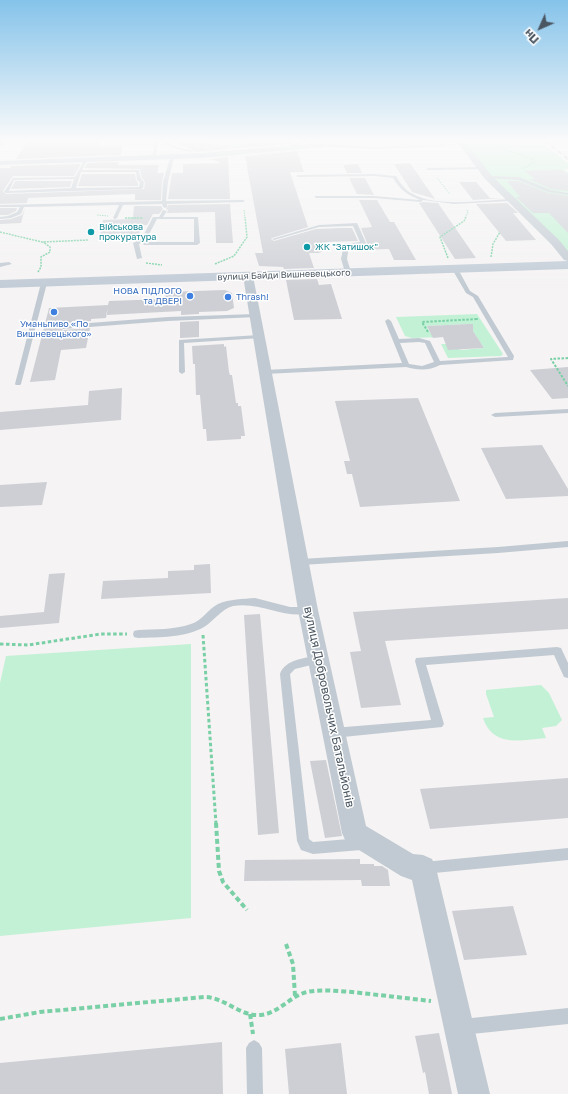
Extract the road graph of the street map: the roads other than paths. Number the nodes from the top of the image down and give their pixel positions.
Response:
1 (7, 190) edge
2 (49, 190) edge
3 (165, 190) edge
4 (405, 190) edge
5 (501, 190) edge
6 (545, 190) edge
7 (568, 194) edge
8 (316, 197) dead end
9 (511, 200) junction
10 (243, 201) road end
11 (164, 202) junction
12 (434, 202) junction
13 (122, 203) junction
14 (23, 205) junction
15 (0, 206) edge
16 (0, 218) edge
17 (115, 218) dead end
18 (160, 218) junction
19 (274, 239) dead end
20 (146, 244) dead end
21 (139, 258) road end
22 (568, 258) edge
23 (9, 264) dead end
24 (0, 265) edge
25 (568, 265) edge
26 (455, 269) junction
27 (348, 272) junction
28 (248, 276) junction
29 (39, 283) junction
30 (0, 284) edge
31 (255, 316) junction
32 (388, 321) dead end
33 (63, 327) dead end
34 (259, 337) junction
35 (396, 341) junction
36 (438, 363) junction
37 (406, 365) junction
38 (182, 372) dead end
39 (265, 372) junction
40 (18, 384) dead end
41 (568, 411) edge
42 (495, 415) dead end
43 (568, 544) edge
44 (301, 562) junction
45 (308, 610) junction
46 (138, 634) road end
47 (319, 659) junction
48 (568, 674) edge
49 (333, 733) junction
50 (369, 843) junction
51 (568, 854) edge
52 (423, 868) junction
53 (568, 1016) edge
54 (459, 1028) junction
55 (254, 1048) road end
56 (255, 1094) edge
57 (474, 1094) edge

1 - 2 lane
3 - 11 lane
4 - 12 lane
5 - 9 street
6 - 7 lane
8 - 12 lane
9 - 12 lane
9 - 22 street
10 - 11 lane
11 - 13 lane
11 - 18 lane
13 - 14 lane
13 - 17 lane
14 - 15 lane
14 - 16 lane
18 - 20 lane
18 - 21 lane
19 - 27 lane
23 - 24 lane
25 - 26 street, вулиця Байди Вишневецького
26 - 27 street, вулиця Байди Вишневецького
26 - 36 lane
27 - 28 street, вулиця Байди Вишневецького
28 - 29 street, вулиця Байди Вишневецького
28 - 31 street, вулиця Добровольчих Батальйонів
29 - 30 street, вулиця Байди Вишневецького
29 - 40 lane
31 - 33 lane
31 - 34 street, вулиця Добровольчих Батальйонів
32 - 35 lane
34 - 38 lane
34 - 39 street, вулиця Добровольчих Батальйонів
35 - 36 lane
35 - 37 lane
36 - 37 lane
37 - 39 lane
39 - 44 street, вулиця Добровольчих Батальйонів
41 - 42 lane
43 - 44 lane
44 - 45 street, вулиця Добровольчих Батальйонів
45 - 46 lane
45 - 47 street, вулиця Добровольчих Батальйонів
47 - 49 street, вулиця Добровольчих Батальйонів
47 - 50 lane
48 - 49 lane
49 - 50 street, вулиця Добровольчих Батальйонів
50 - 52 street, вулиця Добровольчих Батальйонів
51 - 52 lane
52 - 54 street
53 - 54 lane
54 - 57 street
55 - 56 lane

